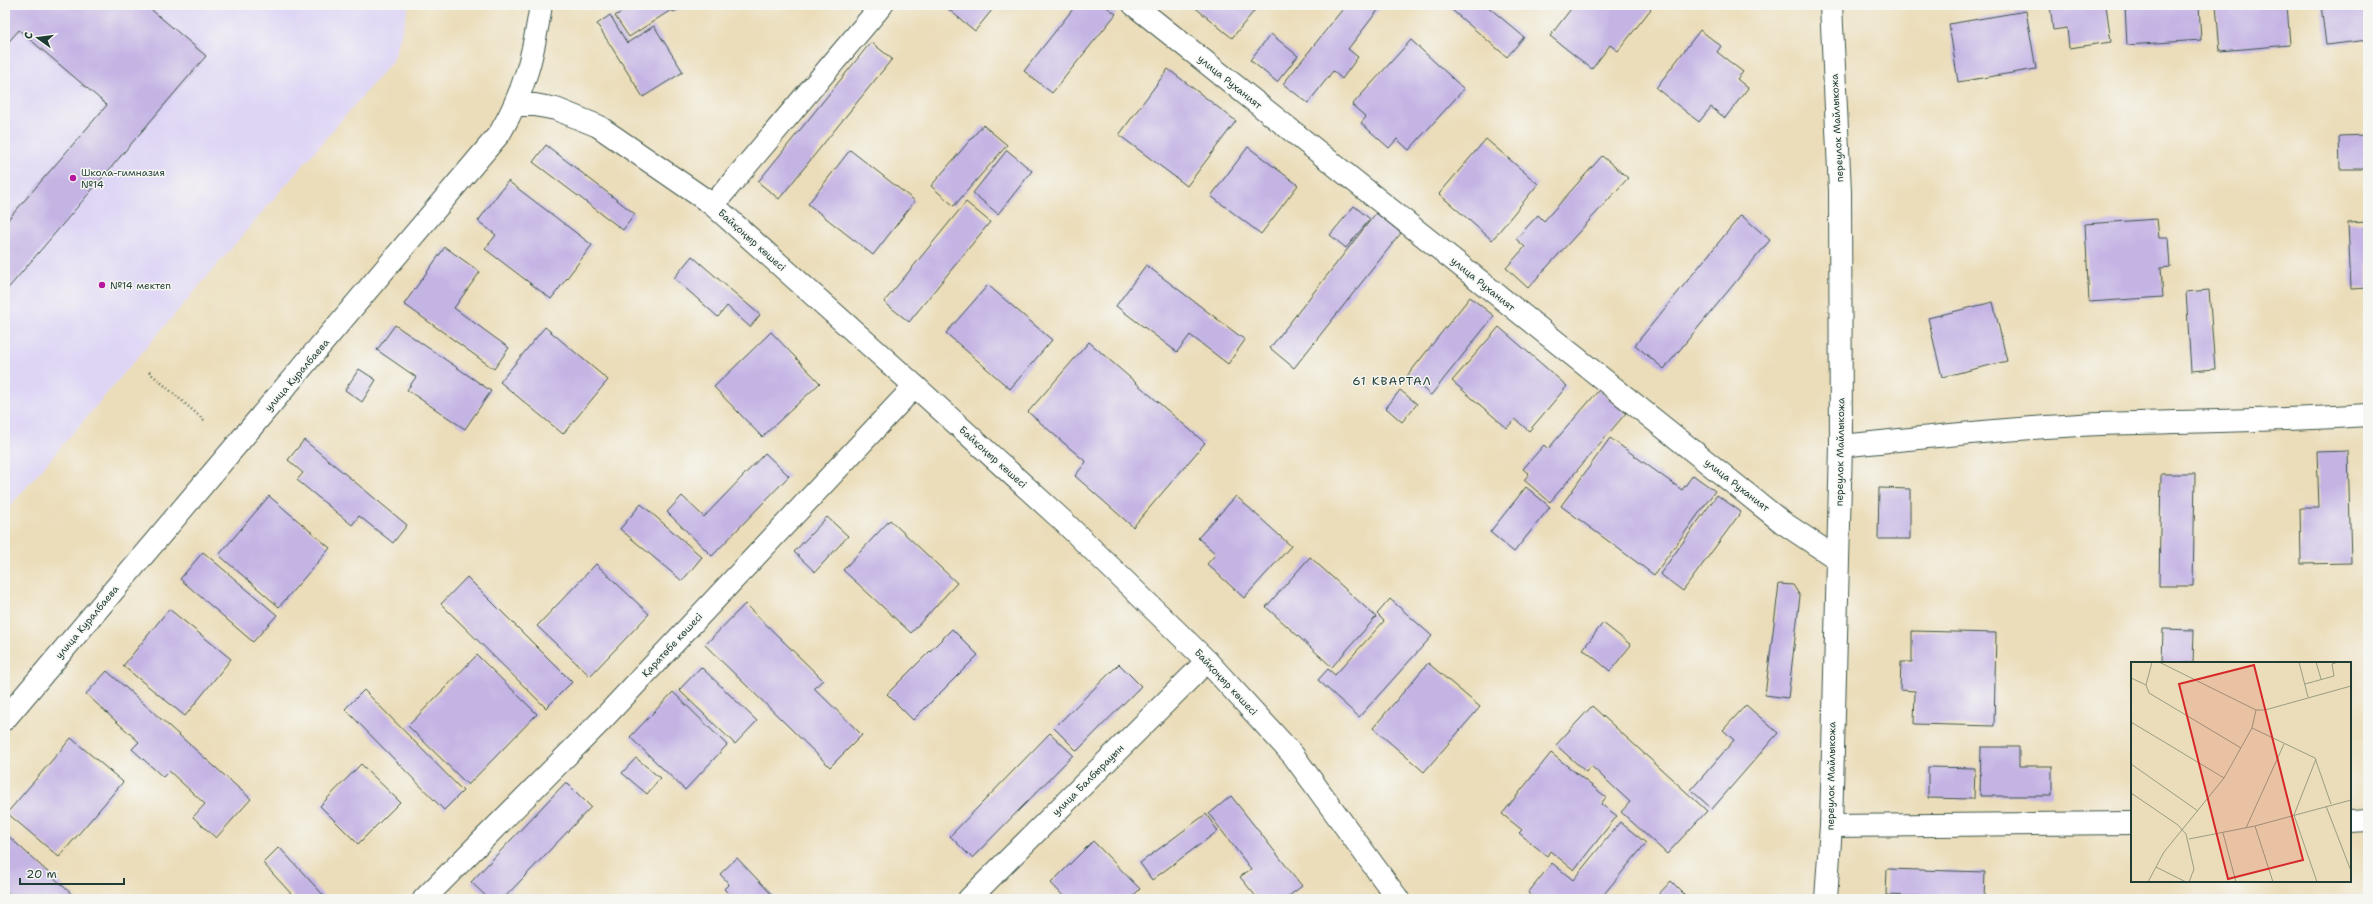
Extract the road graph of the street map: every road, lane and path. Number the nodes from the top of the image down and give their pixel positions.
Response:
1 (541, 5) edge
2 (882, 5) edge
3 (1134, 5) edge
4 (1831, 5) edge
5 (516, 105) junction
6 (713, 205) junction
7 (149, 372) dead end
8 (915, 386) junction
9 (2368, 415) edge
10 (205, 422) dead end
11 (1841, 446) junction
12 (1836, 558) junction
13 (1207, 662) junction
14 (5, 719) edge
15 (2351, 820) edge
16 (2368, 820) edge
17 (2131, 823) edge
18 (1831, 826) junction
19 (424, 899) edge
20 (969, 899) edge
21 (1398, 899) edge
22 (1826, 899) edge

1 - 5 street, улица Куралбаева
2 - 6 street
3 - 12 street, улица Руханият
4 - 11 street, переулок Майлыкожа
5 - 6 street, Байқоңыр көшесі
5 - 14 street, улица Куралбаева
6 - 8 street, Байқоңыр көшесі
7 - 10 path
8 - 13 street, Байқоңыр көшесі
8 - 19 street, Қаратөбе көшесі
9 - 11 street
11 - 12 street, переулок Майлыкожа
12 - 18 street, переулок Майлыкожа
13 - 20 street, улица Балбырауын
13 - 21 street, Байқоңыр көшесі
15 - 16 street
17 - 18 street
18 - 22 street, переулок Майлыкожа

